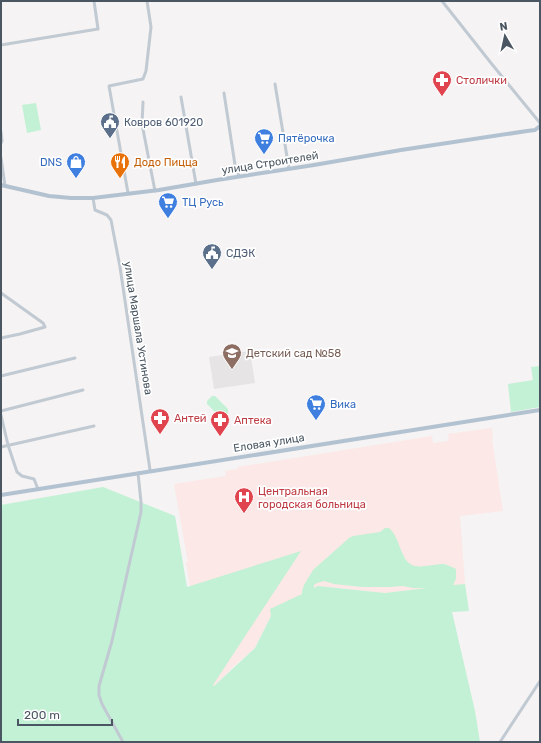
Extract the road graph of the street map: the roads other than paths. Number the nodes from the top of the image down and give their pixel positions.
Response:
1 (94, 1) edge
2 (148, 1) edge
3 (442, 1) edge
4 (1, 45) edge
5 (275, 84) dead end
6 (224, 93) dead end
7 (181, 97) dead end
8 (143, 102) dead end
9 (540, 122) edge
10 (540, 126) edge
11 (1, 132) edge
12 (1, 143) edge
13 (1, 158) edge
14 (289, 169) junction
15 (239, 176) junction
16 (196, 184) junction
17 (3, 186) edge
18 (155, 191) junction
19 (128, 193) junction
20 (93, 198) junction
21 (1, 293) edge
22 (1, 338) edge
23 (76, 358) dead end
24 (1, 376) edge
25 (83, 390) dead end
26 (540, 410) edge
27 (1, 411) edge
28 (1, 415) edge
29 (94, 426) dead end
30 (8, 445) junction
31 (1, 447) edge
32 (150, 470) junction
33 (137, 472) junction
34 (38, 489) junction
35 (1, 494) edge
36 (540, 682) edge
37 (123, 742) edge
38 (500, 742) edge

1 - 4 street
2 - 19 street
3 - 9 street
5 - 14 street
6 - 15 street
7 - 16 street
8 - 18 street
10 - 14 main road, улица Строителей
11 - 12 street
13 - 17 street
14 - 15 main road, улица Строителей
15 - 16 main road, улица Строителей
16 - 18 main road, улица Строителей
17 - 20 main road, улица Строителей
18 - 19 main road, улица Строителей
19 - 20 main road, улица Строителей
20 - 32 street, улица Маршала Устинова
21 - 22 street
23 - 24 street
25 - 27 street
26 - 32 main road, Еловая улица
28 - 30 street
29 - 30 street
30 - 31 street
30 - 34 street
32 - 33 main road, Еловая улица
33 - 34 main road, Еловая улица
33 - 37 street
34 - 35 main road, Еловая улица
36 - 38 street

